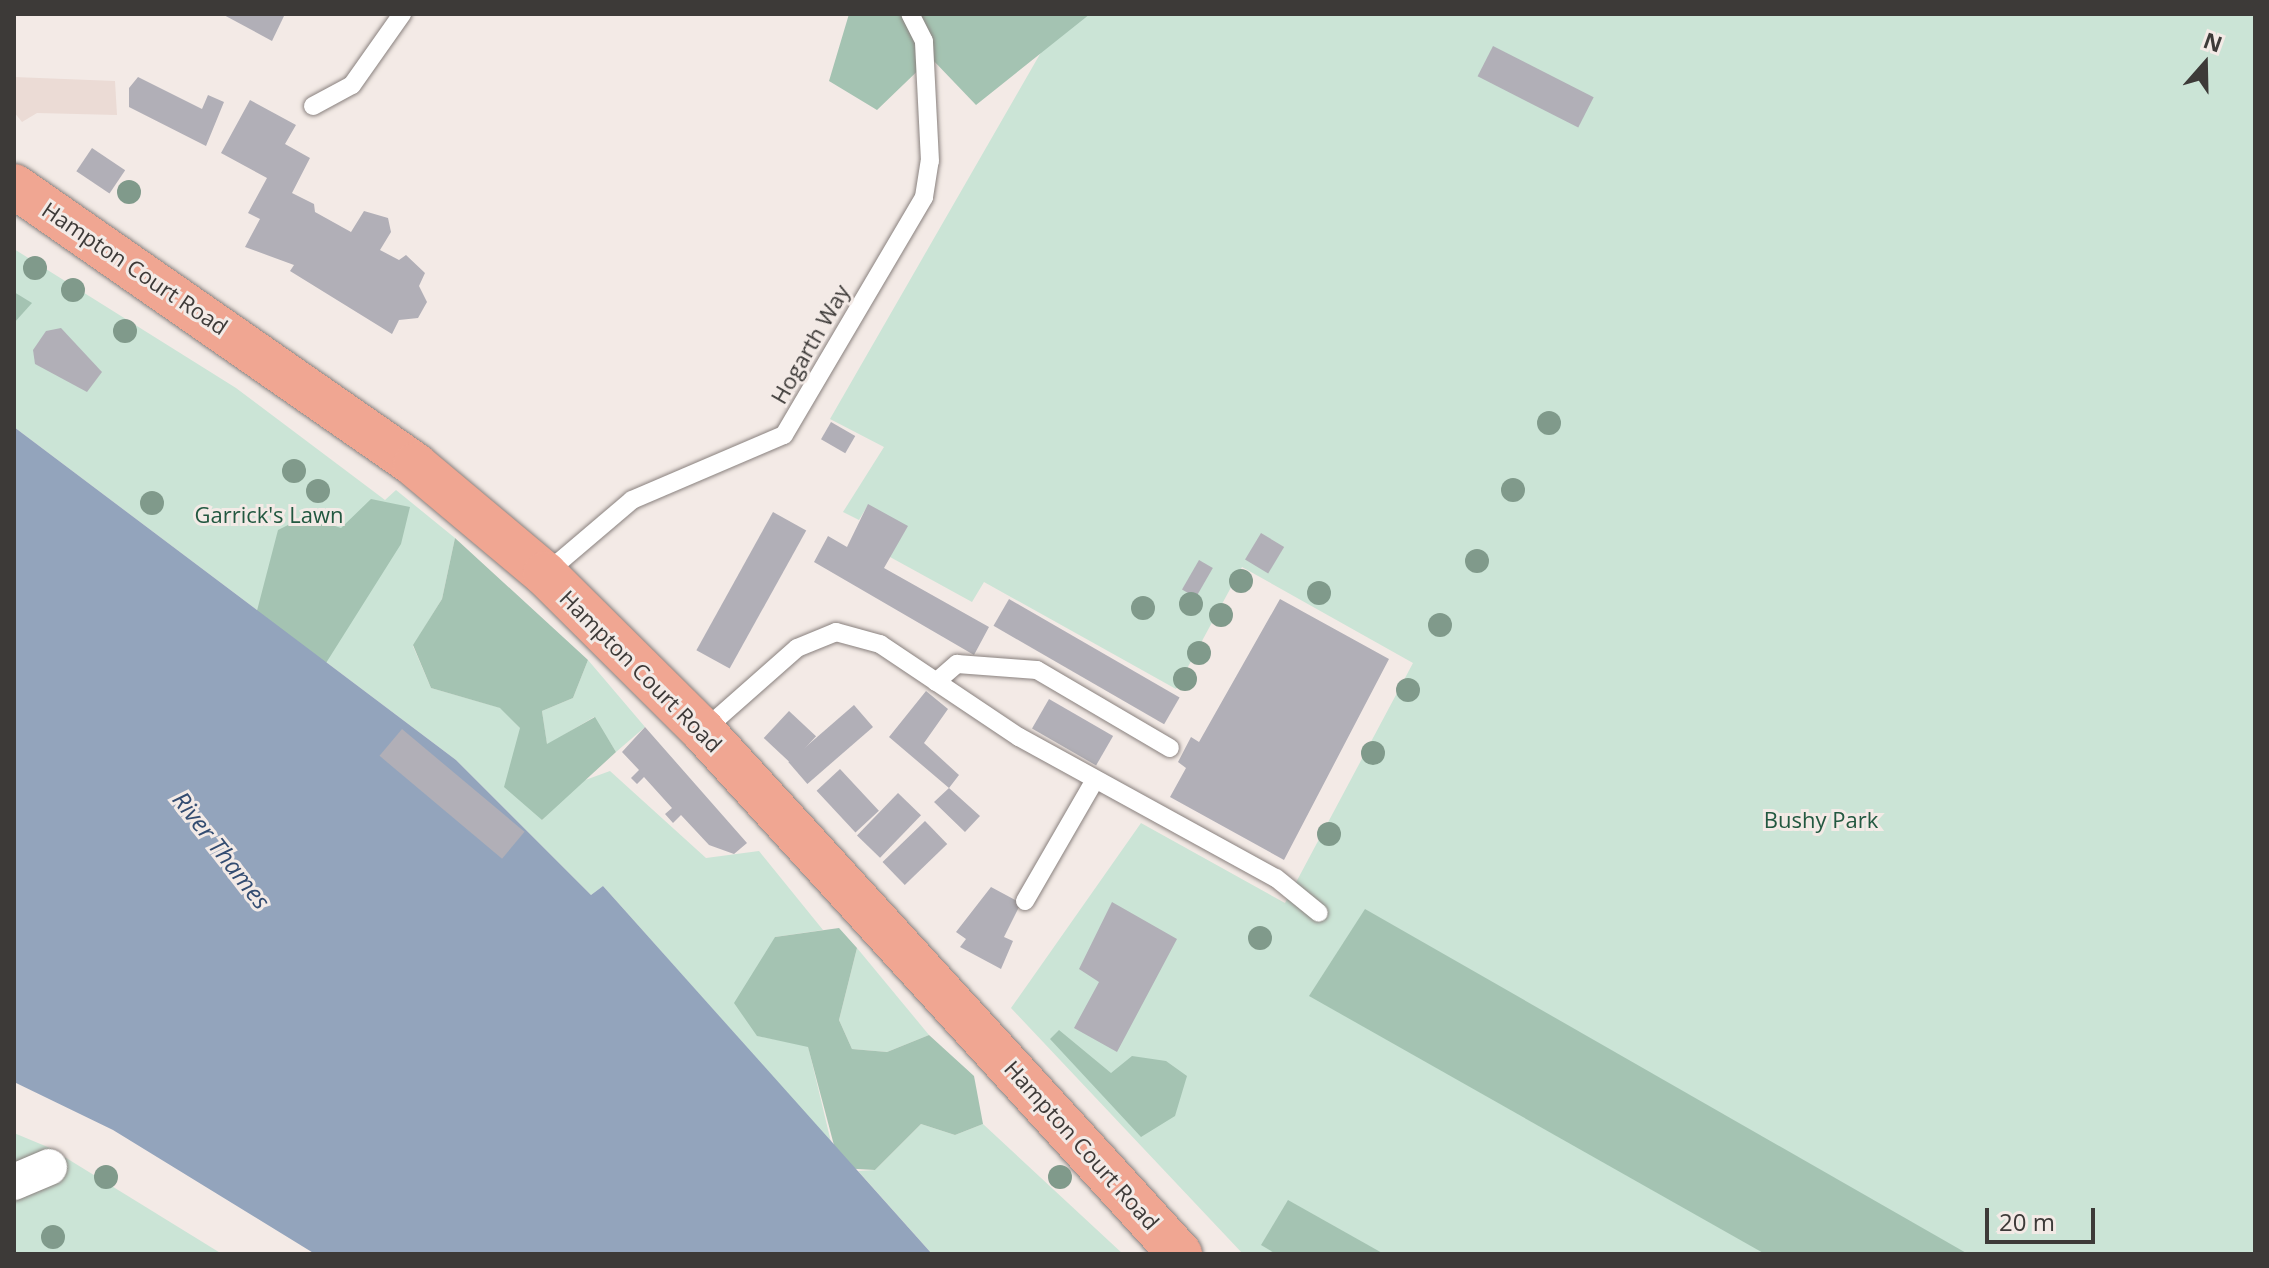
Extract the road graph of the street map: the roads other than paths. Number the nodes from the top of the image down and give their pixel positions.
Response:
1 (402, 14) edge
2 (910, 14) edge
3 (313, 106) dead end
4 (14, 186) edge
5 (545, 574) junction
6 (936, 682) junction
7 (703, 731) junction
8 (1170, 748) dead end
9 (1095, 780) junction
10 (1025, 901) dead end
11 (1319, 913) dead end
12 (49, 1167) dead end
13 (14, 1182) edge
14 (1180, 1254) edge

1 - 3 lane
2 - 5 lane, Hogarth Way
4 - 5 highway, Hampton Court Road
5 - 7 highway, Hampton Court Road
6 - 7 lane
6 - 8 lane
6 - 9 lane
7 - 14 highway, Hampton Court Road
9 - 10 lane
9 - 11 lane
12 - 13 street

